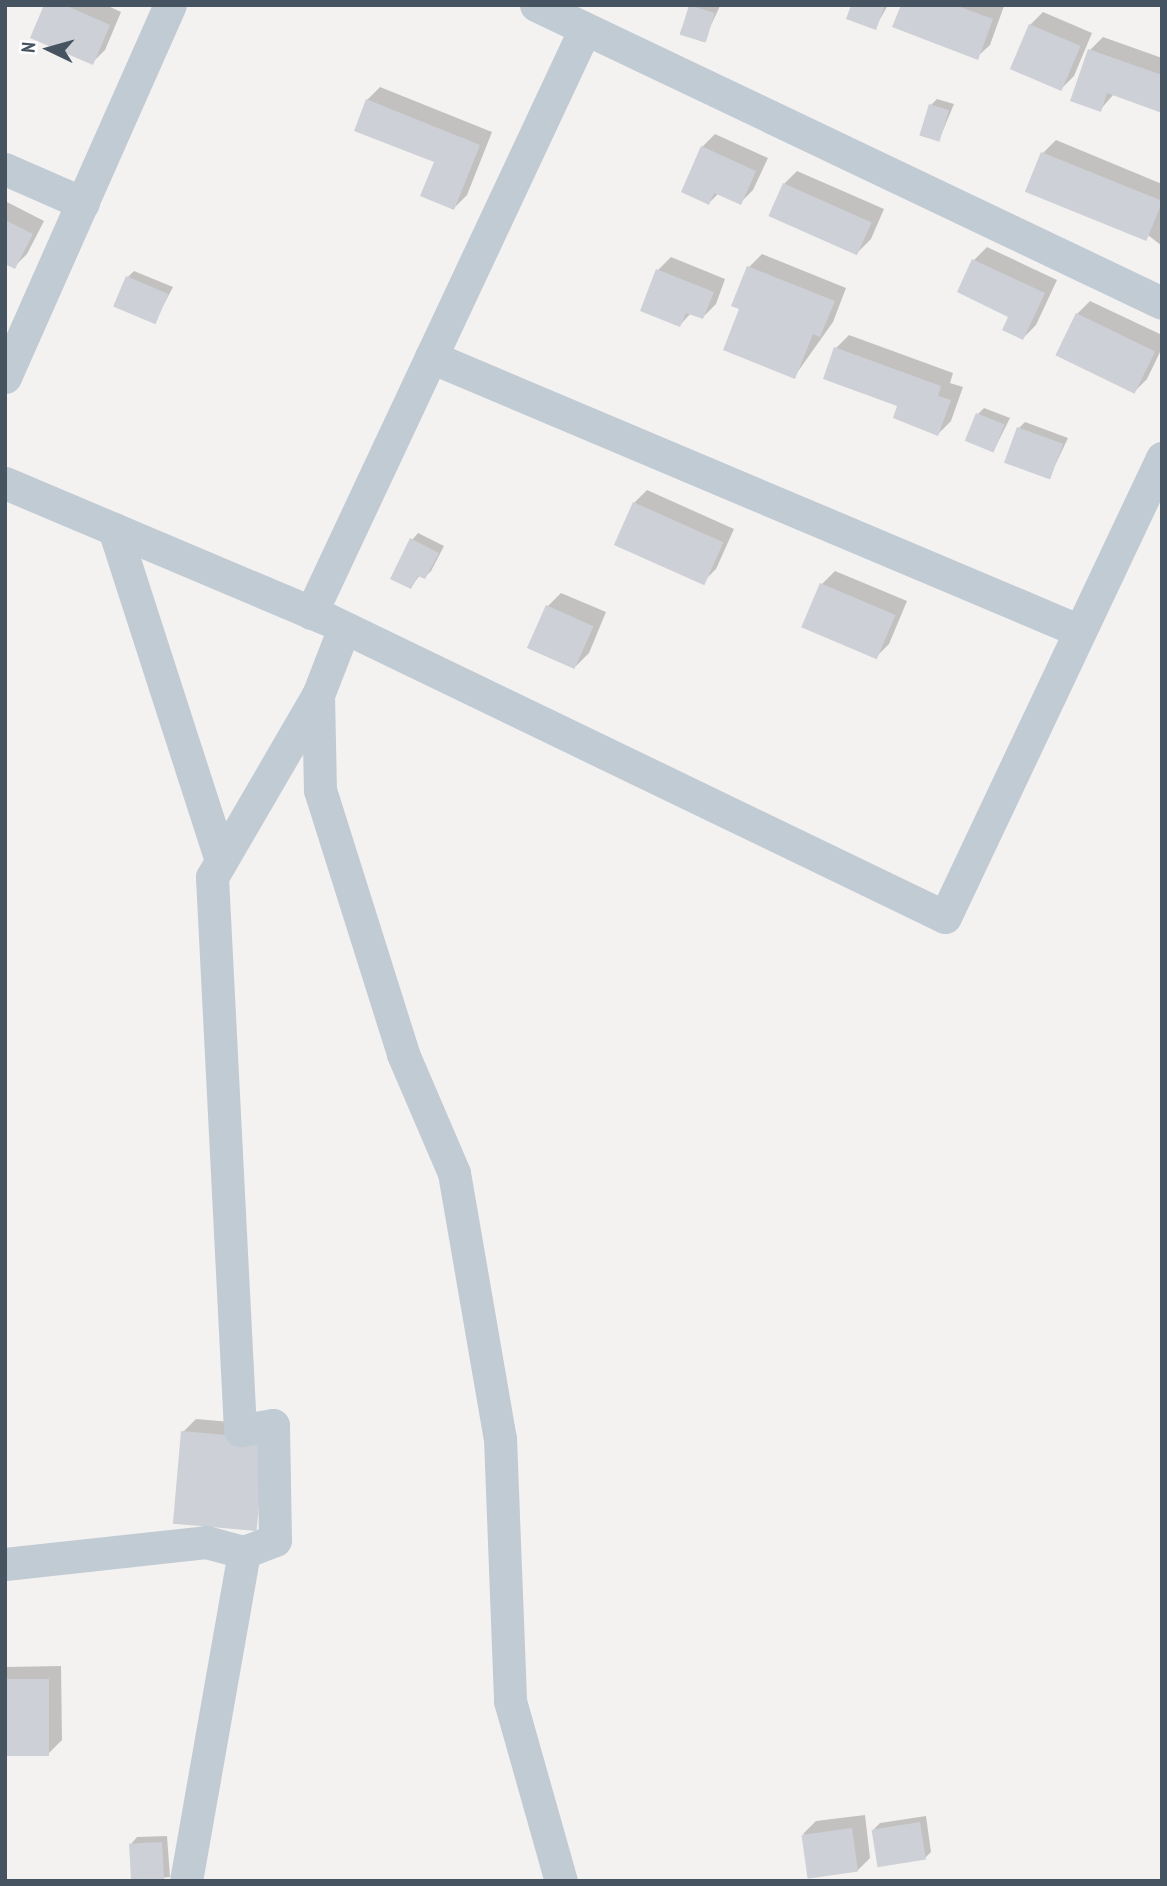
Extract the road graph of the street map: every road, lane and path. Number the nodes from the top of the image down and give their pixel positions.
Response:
1 (170, 5) edge
2 (536, 5) edge
3 (585, 29) junction
4 (5, 169) edge
5 (83, 203) junction
6 (1162, 303) edge
7 (431, 357) junction
8 (5, 377) edge
9 (1162, 458) edge
10 (5, 483) edge
11 (114, 529) junction
12 (311, 613) junction
13 (344, 628) junction
14 (1080, 631) junction
15 (318, 695) junction
16 (221, 861) junction
17 (243, 1552) junction
18 (5, 1564) edge
19 (186, 1881) edge
20 (561, 1881) edge

1 - 5 street
2 - 3 street
3 - 6 street
3 - 7 street
4 - 5 street
5 - 8 street
7 - 12 street
7 - 14 street
9 - 14 street
10 - 11 street
11 - 12 street
11 - 16 street
12 - 13 street
13 - 14 street
13 - 15 street
15 - 16 street
15 - 20 street
16 - 17 street
17 - 18 street
17 - 19 street

